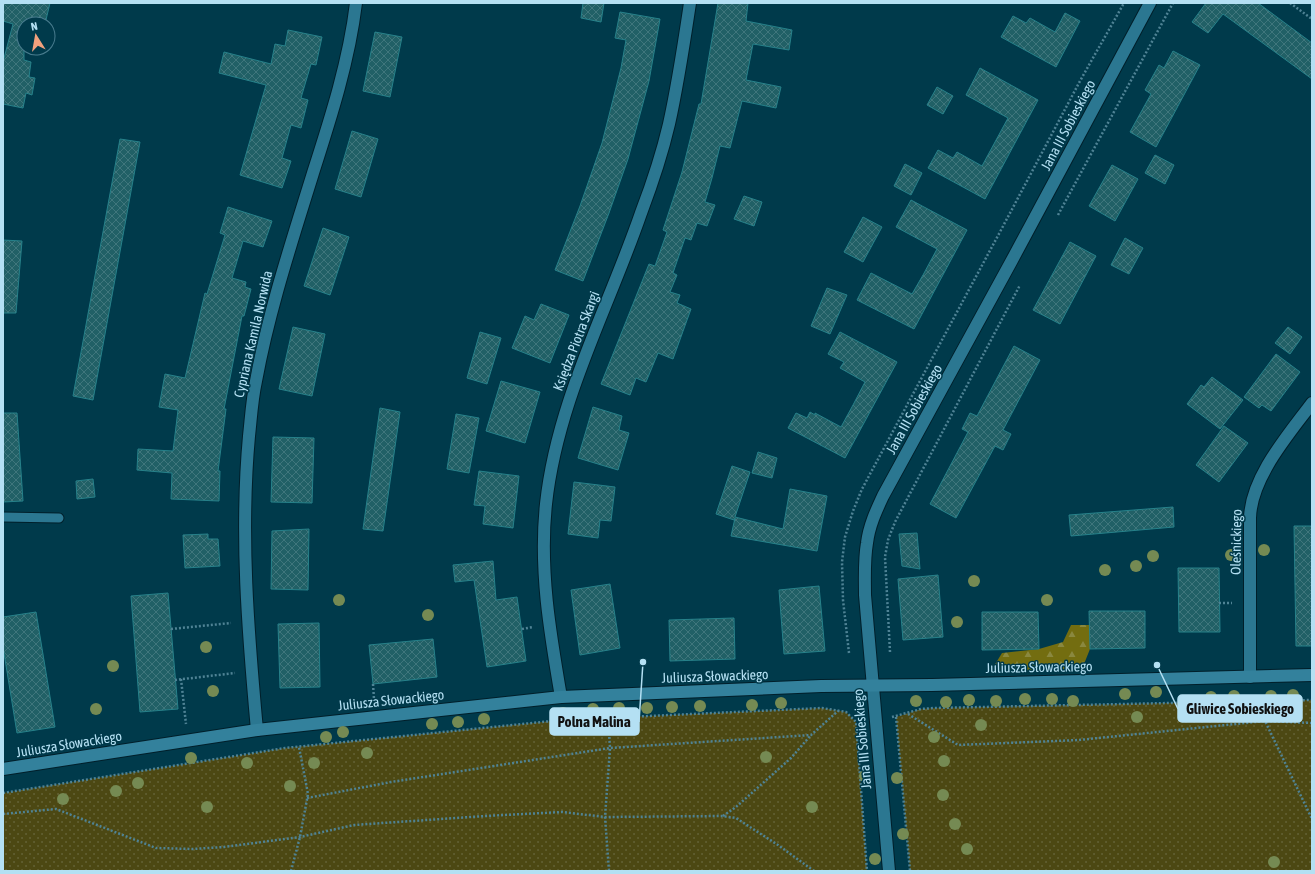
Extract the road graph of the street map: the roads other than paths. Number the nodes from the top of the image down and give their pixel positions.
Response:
1 (356, 3) edge
2 (690, 3) edge
3 (1150, 3) edge
4 (1312, 403) edge
5 (3, 517) edge
6 (59, 518) dead end
7 (1312, 675) edge
8 (1250, 676) junction
9 (872, 685) junction
10 (561, 697) junction
11 (257, 730) junction
12 (3, 769) edge
13 (889, 871) edge

1 - 11 street, Cypriana Kamila Norwida
2 - 10 street, Księdza Piotra Skargi
3 - 9 street, Jana III Sobieskiego
4 - 8 street, Oleśnickiego
5 - 6 lane
7 - 8 main road, Juliusza Słowackiego
8 - 9 main road, Juliusza Słowackiego
9 - 10 main road, Juliusza Słowackiego
9 - 13 street, Jana III Sobieskiego
10 - 11 main road, Juliusza Słowackiego
11 - 12 main road, Juliusza Słowackiego

